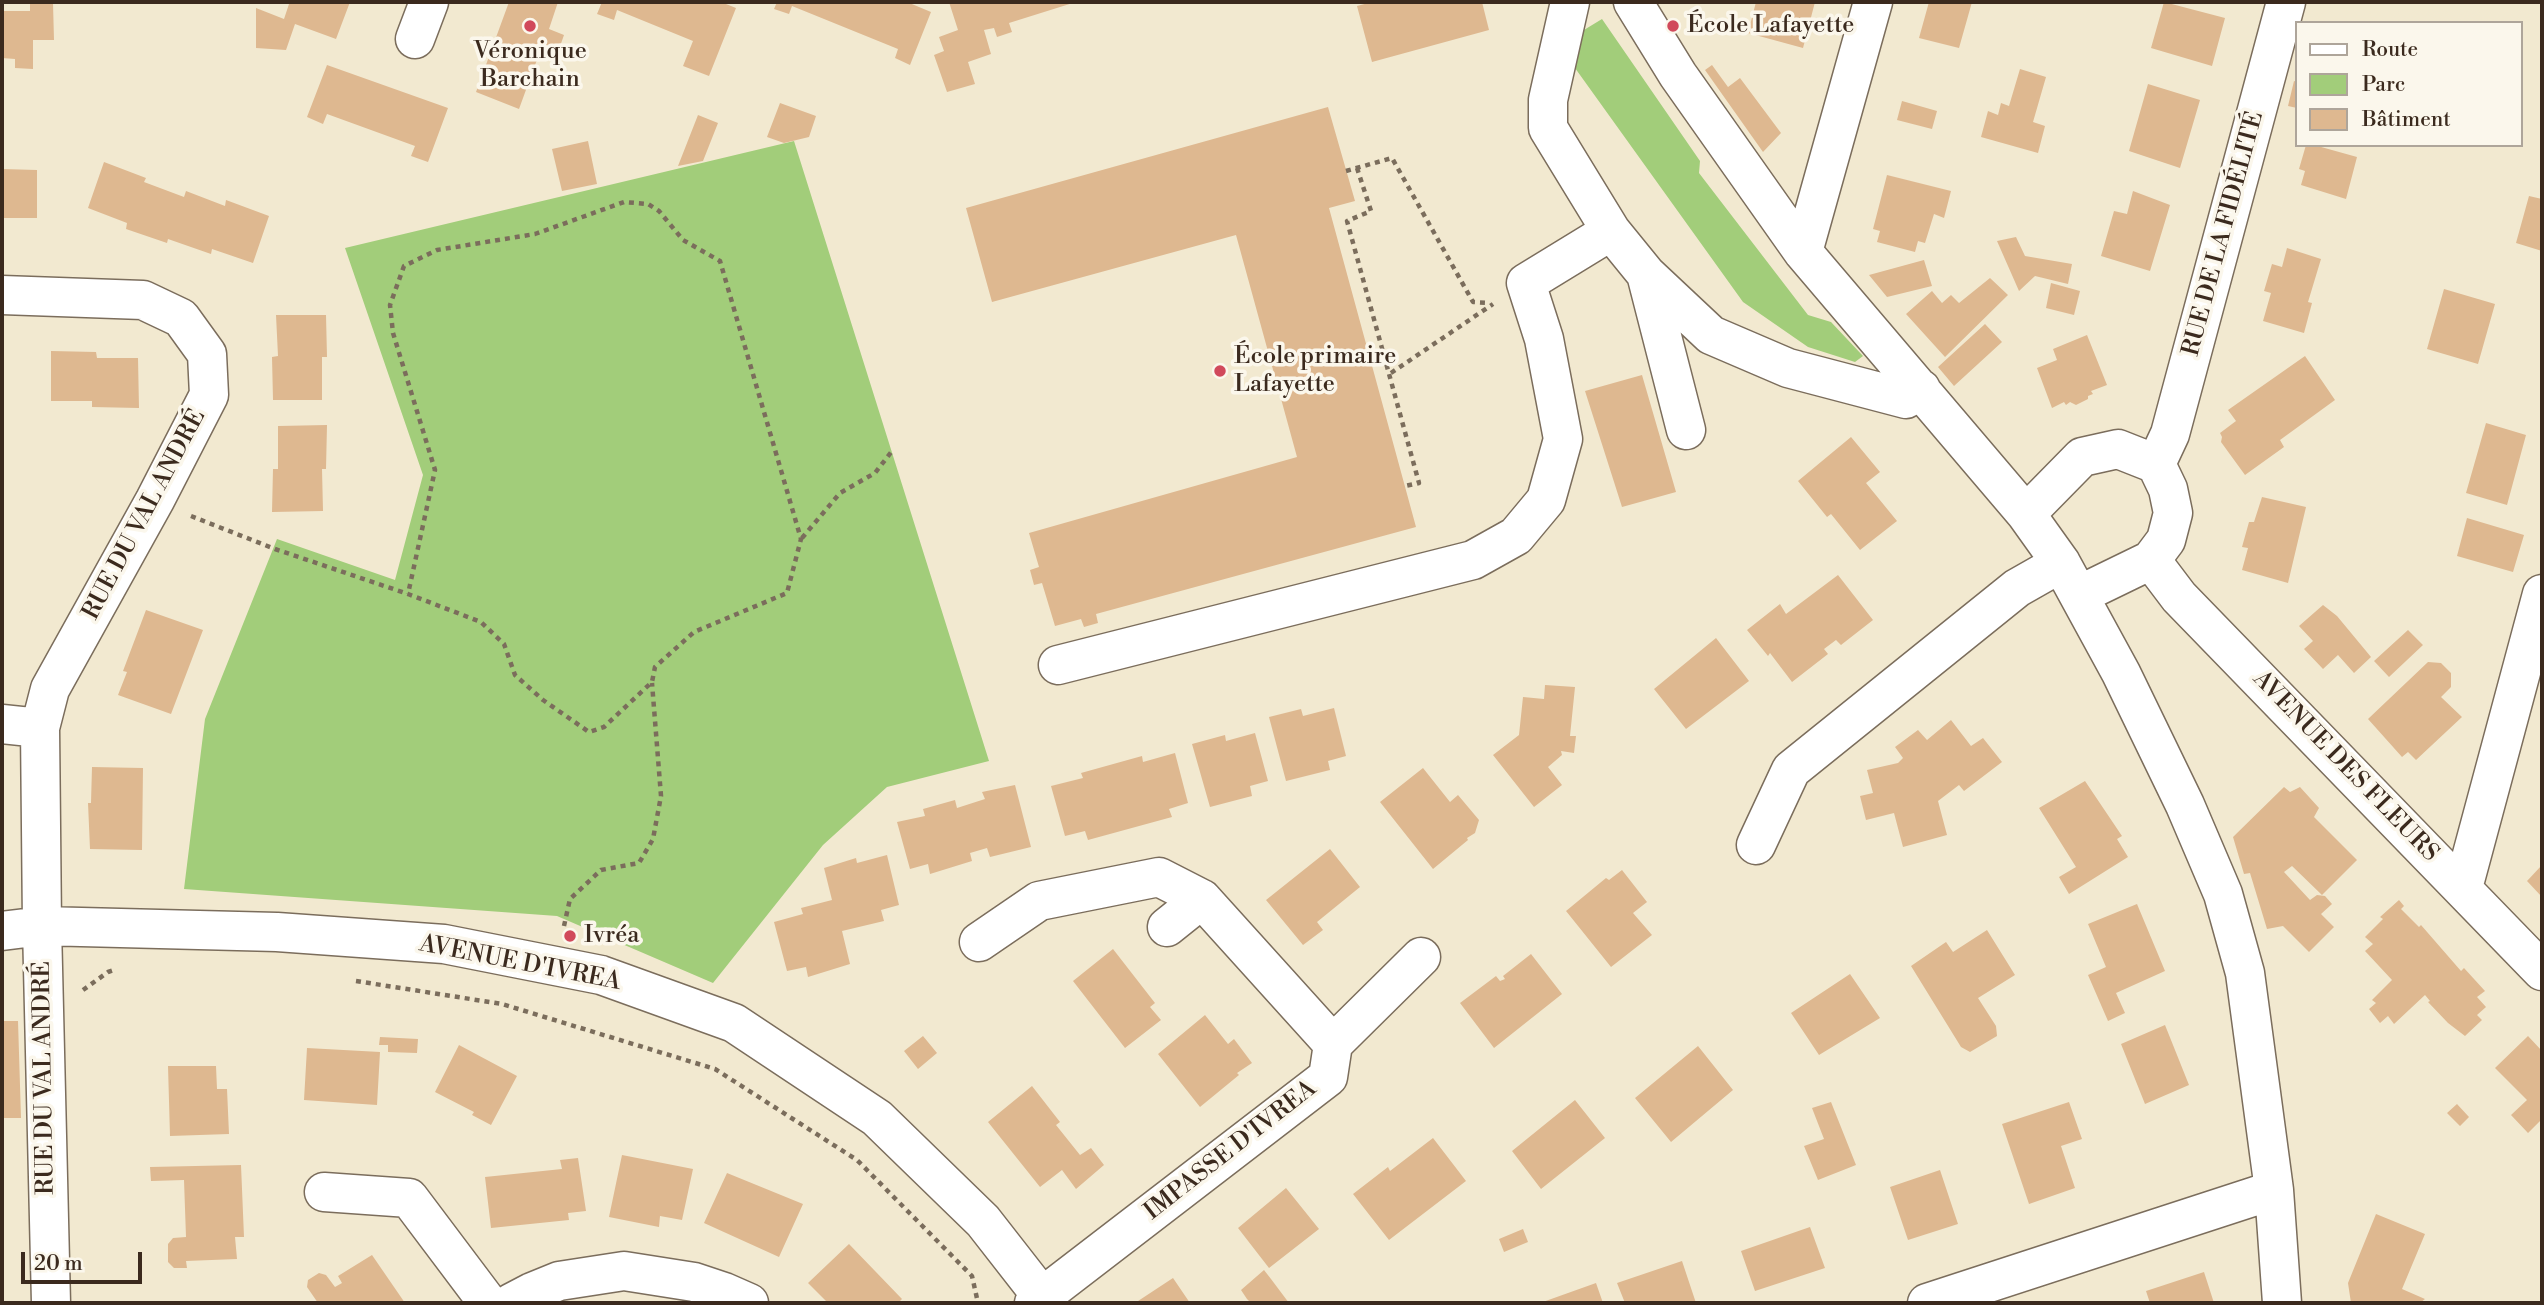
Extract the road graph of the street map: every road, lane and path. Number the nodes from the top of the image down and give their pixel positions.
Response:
1 (429, 2) edge
2 (1570, 2) edge
3 (1633, 2) edge
4 (1873, 2) edge
5 (2286, 2) edge
6 (415, 39) dead end
7 (1357, 168) junction
8 (1346, 171) dead end
9 (1611, 231) junction
10 (1803, 252) junction
11 (1646, 274) junction
12 (2, 295) edge
13 (1391, 373) junction
14 (1921, 388) junction
15 (1686, 430) dead end
16 (892, 451) dead end
17 (2156, 464) junction
18 (1405, 486) dead end
19 (155, 500) junction
20 (2026, 514) junction
21 (801, 539) junction
22 (2151, 560) junction
23 (2061, 563) junction
24 (408, 594) junction
25 (2542, 594) edge
26 (2079, 596) junction
27 (1058, 665) dead end
28 (652, 682) junction
29 (2, 724) edge
30 (40, 728) junction
31 (1756, 845) dead end
32 (2463, 888) junction
33 (1202, 899) junction
34 (42, 926) junction
35 (564, 926) dead end
36 (1167, 927) dead end
37 (2, 931) edge
38 (979, 942) dead end
39 (1421, 957) dead end
40 (118, 969) dead end
41 (2542, 971) edge
42 (352, 980) dead end
43 (43, 1004) junction
44 (1333, 1044) junction
45 (2274, 1190) junction
46 (324, 1192) dead end
47 (1041, 1301) edge
48 (51, 1303) edge
49 (488, 1303) edge
50 (511, 1303) edge
51 (749, 1303) edge
52 (978, 1303) edge
53 (1927, 1303) edge
54 (2282, 1303) edge

1 - 6 street
2 - 9 street
3 - 10 street
4 - 10 street
5 - 17 street, RUE DE LA FIDÉLITÉ
7 - 8 path
7 - 13 path
7 - 13 path
9 - 11 street
9 - 27 street
10 - 14 street
11 - 14 street
11 - 15 street
12 - 19 street, RUE DU VAL ANDRÉ
13 - 18 path
14 - 20 street
16 - 21 path
17 - 20 street
17 - 22 street
19 - 24 path
19 - 30 street, RUE DU VAL ANDRÉ
20 - 23 street
21 - 24 path
21 - 28 path
22 - 26 street
22 - 32 street, AVENUE DES FLEURS
23 - 26 street
23 - 31 street
24 - 28 path
25 - 32 street
26 - 45 street
28 - 35 path
29 - 30 street
30 - 34 street, RUE DU VAL ANDRÉ
32 - 41 street, AVENUE DES FLEURS
33 - 36 street
33 - 38 street
33 - 44 street
34 - 37 street, AVENUE D'IVREA
34 - 43 street, RUE DU VAL ANDRÉ
34 - 47 street, AVENUE D'IVREA
39 - 44 street
40 - 43 path
42 - 52 path
43 - 48 street, RUE DU VAL ANDRÉ
44 - 47 street, IMPASSE D'IVREA
45 - 53 street
45 - 54 street
46 - 49 street
50 - 51 street

